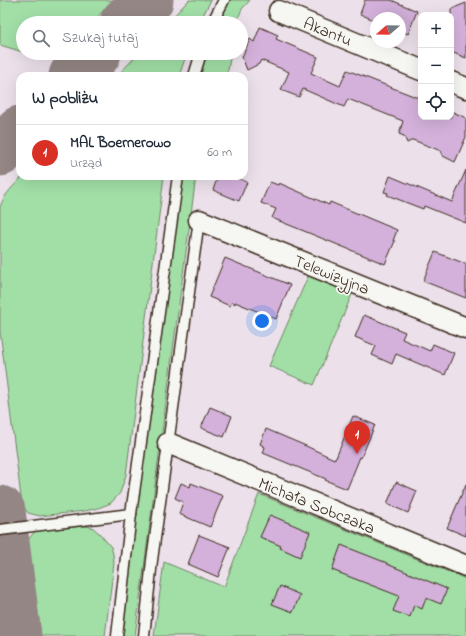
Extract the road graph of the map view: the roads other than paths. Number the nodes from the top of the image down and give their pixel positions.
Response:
1 (224, 0) edge
2 (279, 11) dead end
3 (216, 16) edge
4 (199, 60) edge
5 (418, 69) edge
6 (195, 72) edge
7 (454, 83) edge
8 (466, 88) edge
9 (177, 180) edge
10 (199, 220) joint
11 (466, 328) edge
12 (168, 443) junction
13 (131, 514) junction
14 (0, 530) edge
15 (466, 566) edge
16 (117, 636) edge
17 (144, 636) edge

1 - 3 lane
2 - 5 street, Akantu
4 - 6 lane
7 - 8 street
9 - 13 lane
10 - 11 street, Telewizyjna
10 - 12 lane
12 - 15 street, Michała Sobczaka
12 - 17 lane
13 - 14 lane
13 - 16 lane

